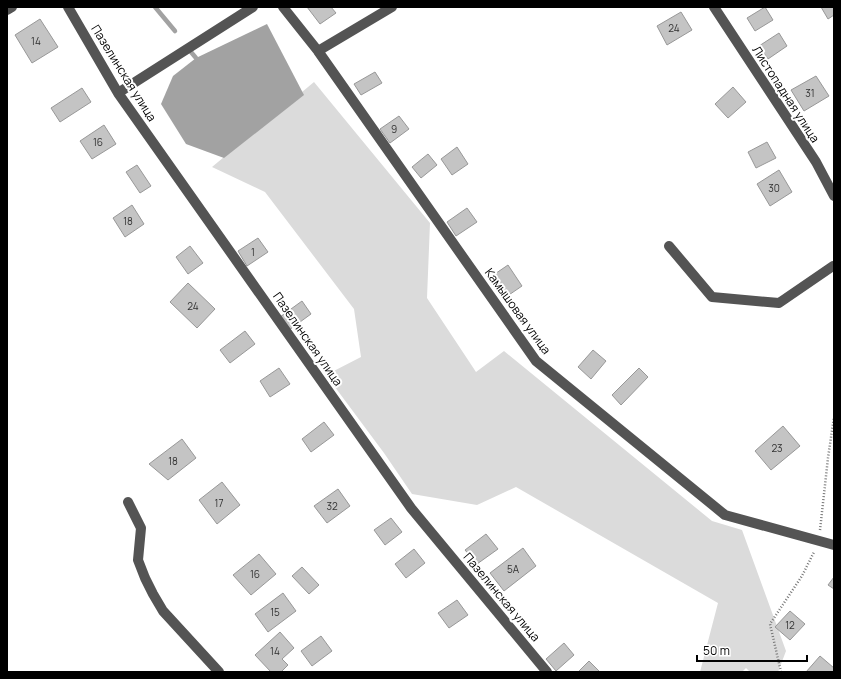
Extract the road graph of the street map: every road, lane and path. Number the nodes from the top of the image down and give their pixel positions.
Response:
1 (12, 7) edge
2 (68, 7) edge
3 (253, 7) edge
4 (283, 7) edge
5 (392, 7) edge
6 (714, 7) edge
7 (7, 10) edge
8 (318, 51) junction
9 (118, 93) junction
10 (834, 196) edge
11 (669, 246) dead end
12 (833, 266) edge
13 (834, 418) edge
14 (128, 502) dead end
15 (819, 541) junction
16 (834, 545) edge
17 (219, 672) edge
18 (547, 672) edge
19 (781, 672) edge

1 - 7 street
2 - 9 street, Пазелинская улица
3 - 9 street
4 - 8 street, Камышовая улица
5 - 8 street
6 - 10 street, Листопадная улица
8 - 15 street, Камышовая улица
9 - 18 street, Пазелинская улица
11 - 12 street
13 - 15 path
14 - 17 street
15 - 16 street, Камышовая улица
15 - 19 path

